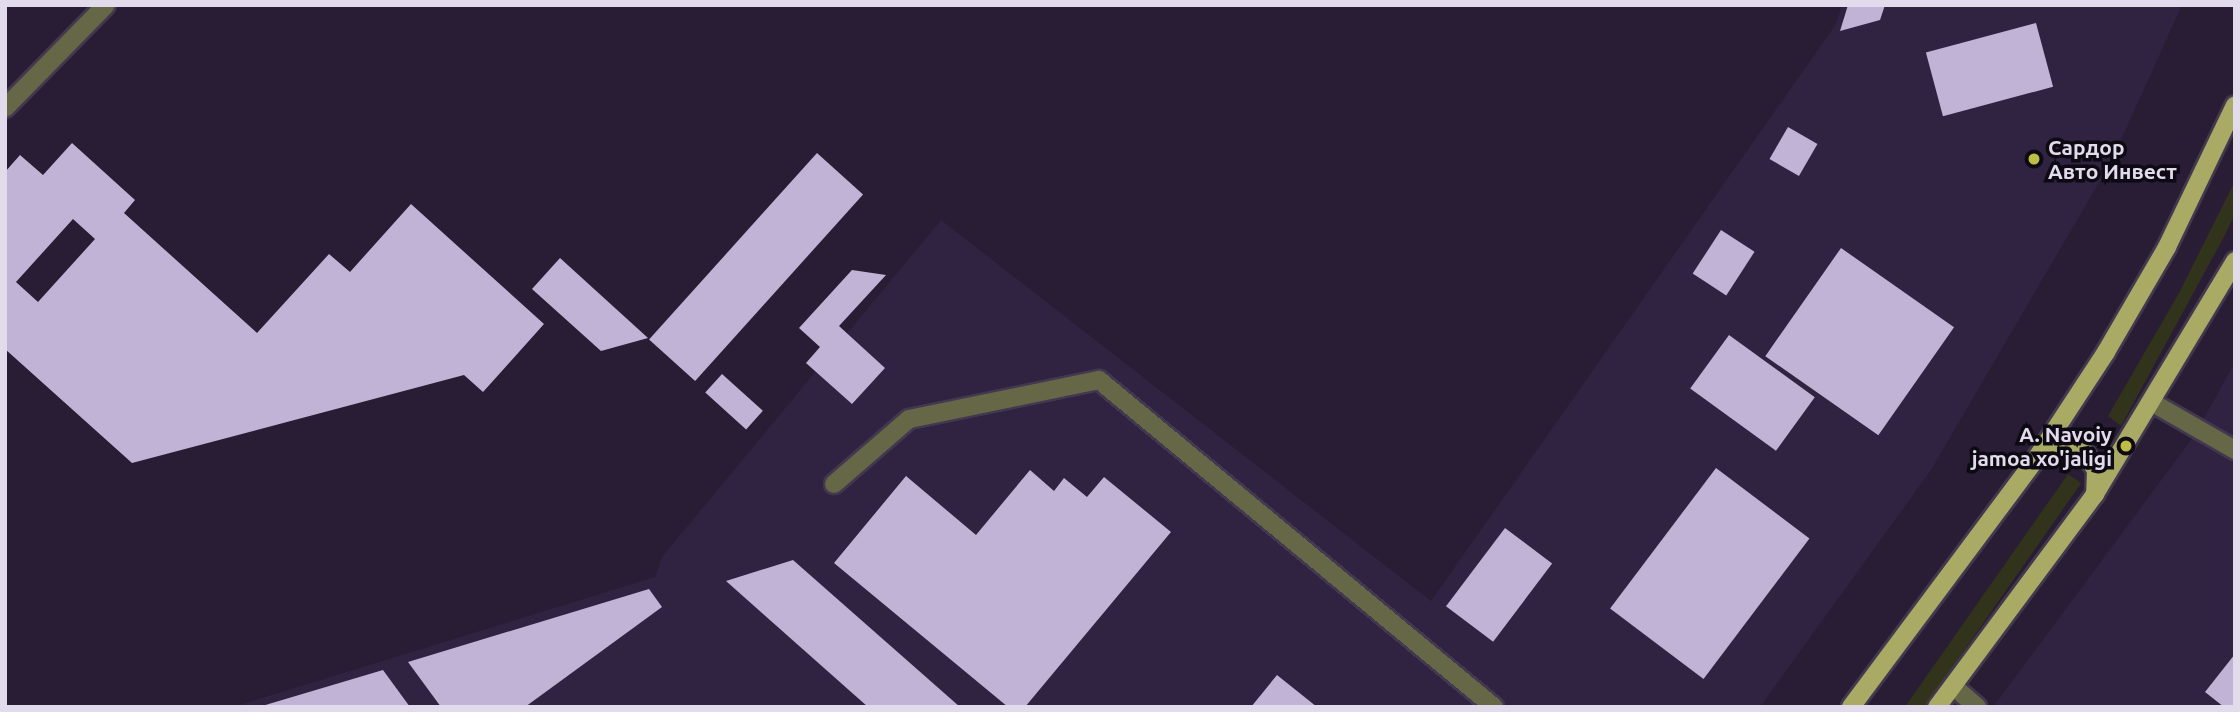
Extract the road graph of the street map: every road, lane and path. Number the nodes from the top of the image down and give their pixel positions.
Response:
1 (106, 5) edge
2 (2235, 105) edge
3 (5, 108) edge
4 (2235, 261) edge
5 (2153, 403) junction
6 (2235, 450) edge
7 (2038, 456) junction
8 (834, 484) dead end
9 (2095, 494) junction
10 (1953, 686) junction
11 (1494, 707) edge
12 (1851, 707) edge
13 (1937, 707) edge
14 (1977, 707) edge

1 - 3 street
2 - 7 main road
4 - 5 main road
5 - 6 street
5 - 9 main road
7 - 9 main road
7 - 12 main road
8 - 11 street
9 - 10 main road
10 - 13 main road
10 - 14 street

